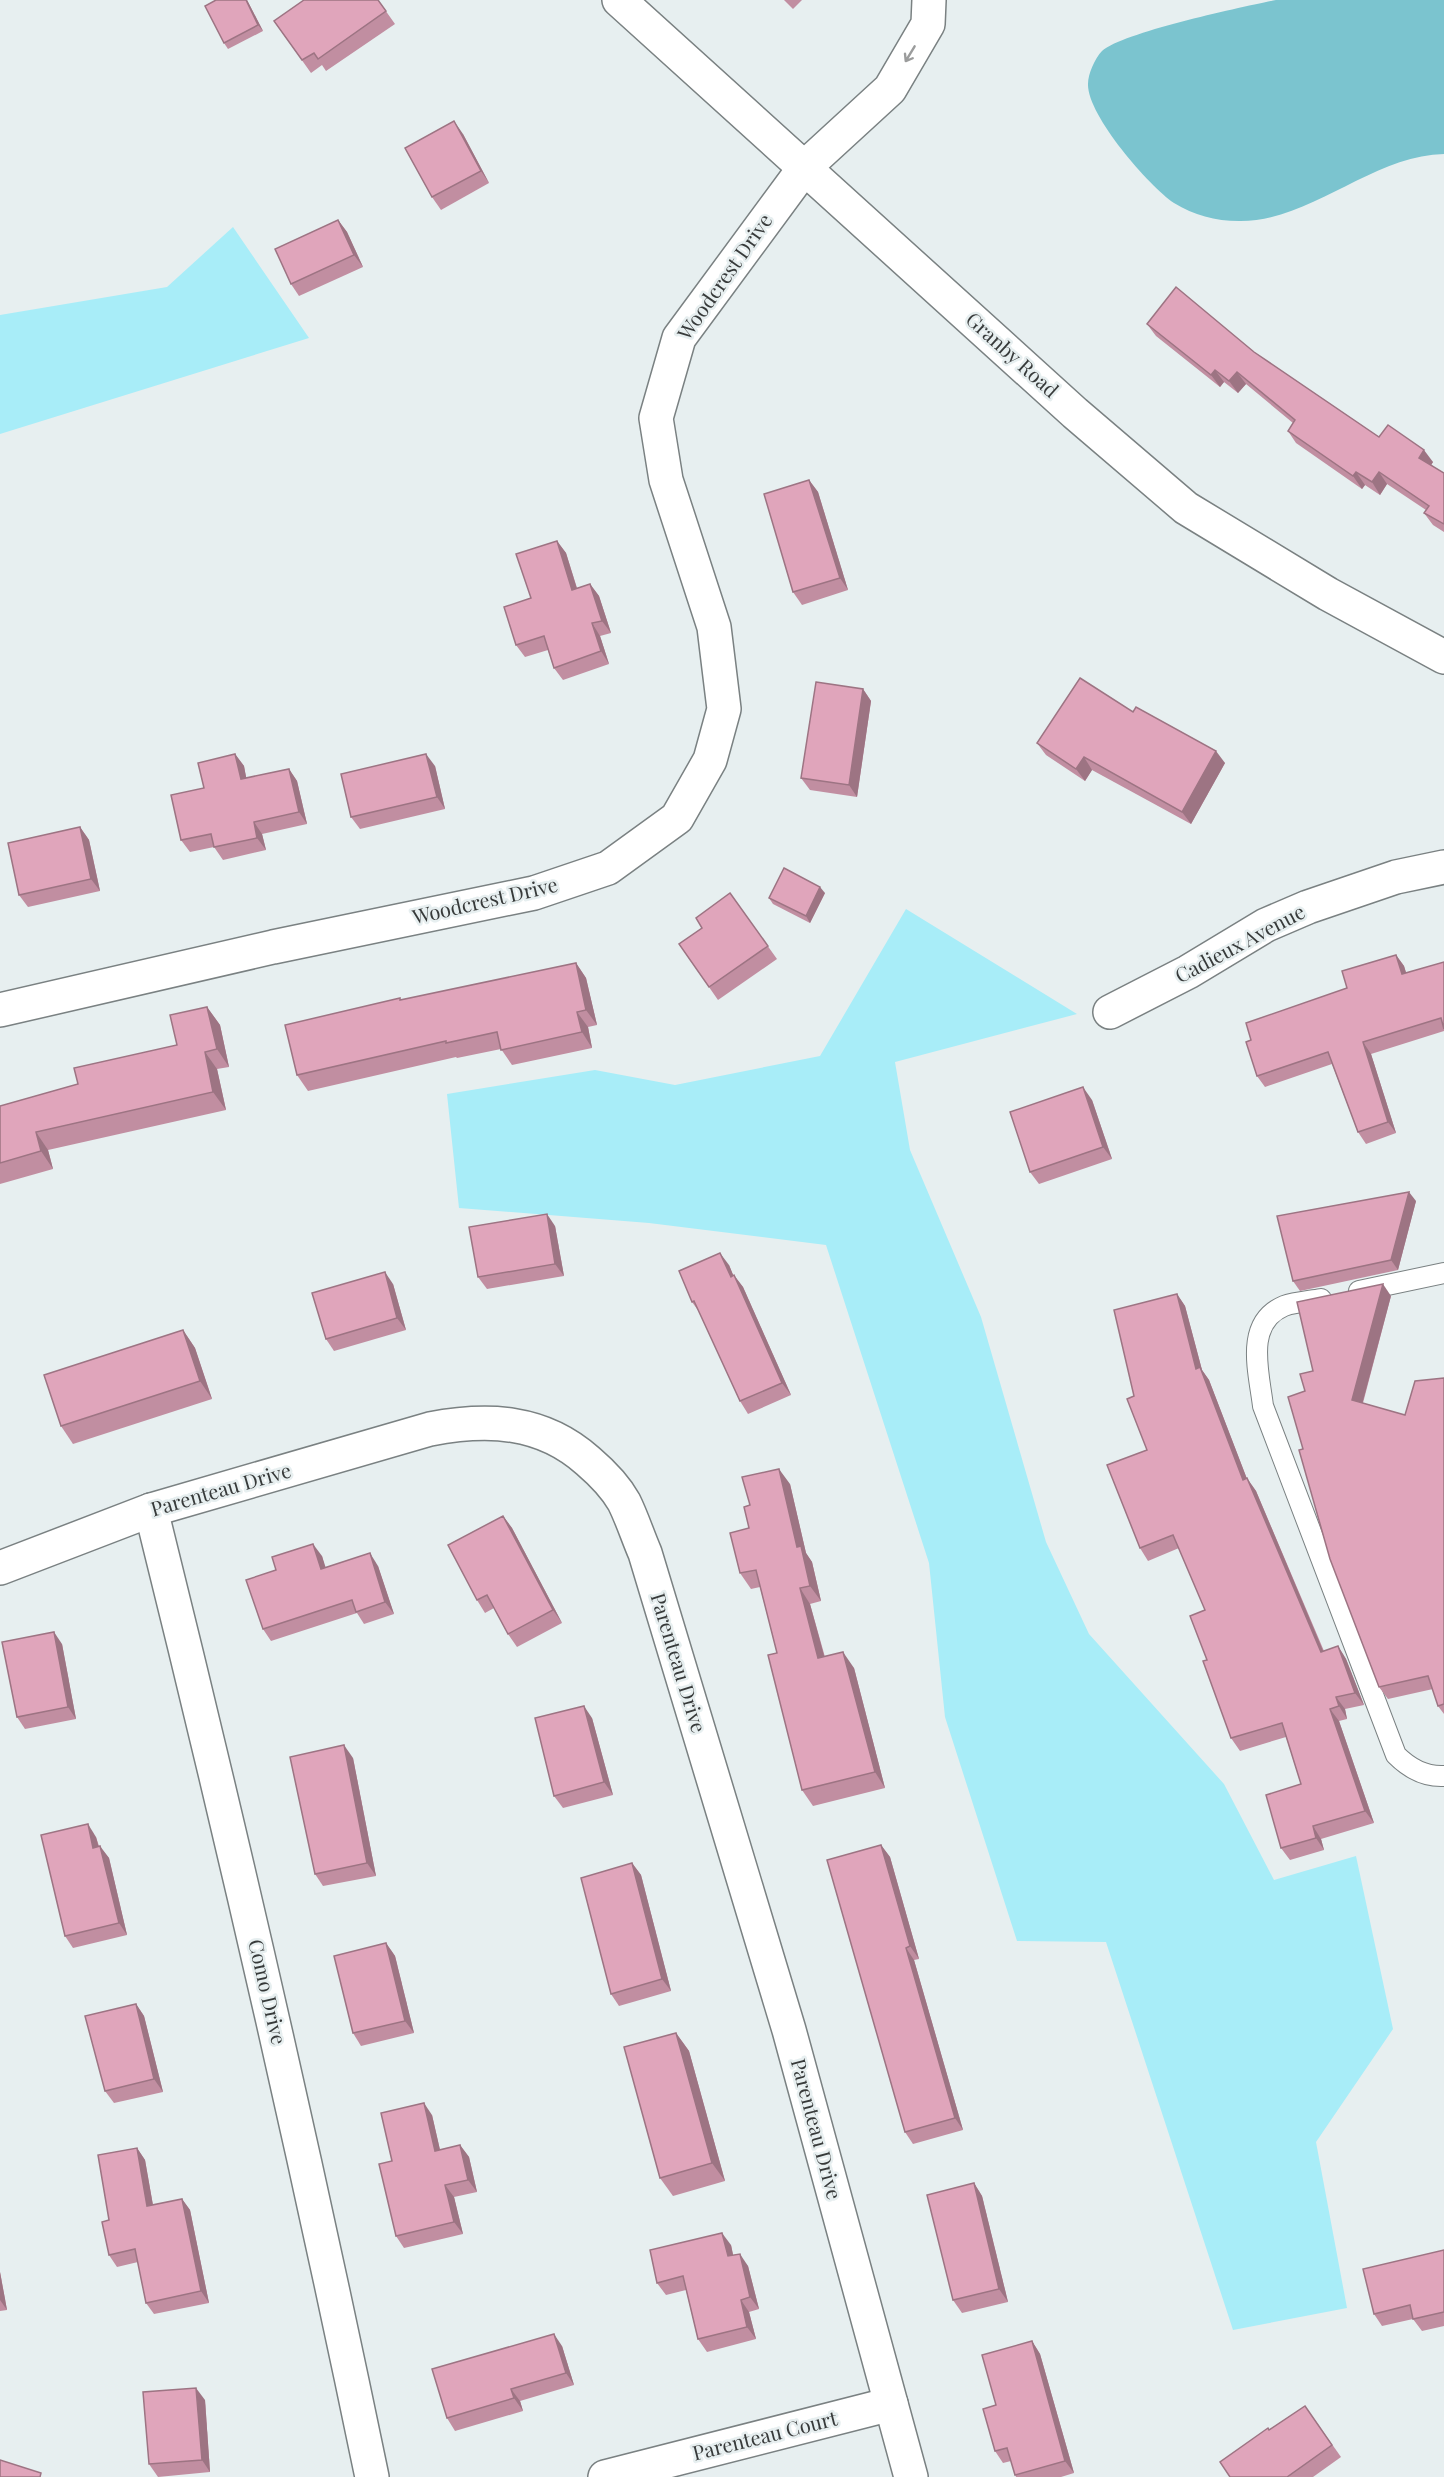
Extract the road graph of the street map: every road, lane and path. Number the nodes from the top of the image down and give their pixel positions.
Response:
1 (619, 0) edge
2 (928, 0) edge
3 (805, 167) junction
4 (1444, 657) edge
5 (1444, 867) edge
6 (0, 1010) edge
7 (1110, 1012) dead end
8 (1444, 1273) edge
9 (151, 1510) junction
10 (0, 1568) edge
11 (1444, 1776) edge
12 (891, 2404) junction
13 (372, 2477) edge
14 (605, 2477) edge
15 (911, 2477) edge

1 - 3 street, Granby Road
2 -> 3 street, Woodcrest Drive
3 - 4 street, Granby Road
3 - 6 street, Woodcrest Drive
5 - 7 street, Cadieux Avenue
8 - 11 lane
9 - 10 street, Parenteau Drive
9 - 12 street, Parenteau Drive
9 - 13 street, Como Drive
12 - 14 street, Parenteau Court
12 - 15 street, Parenteau Drive

